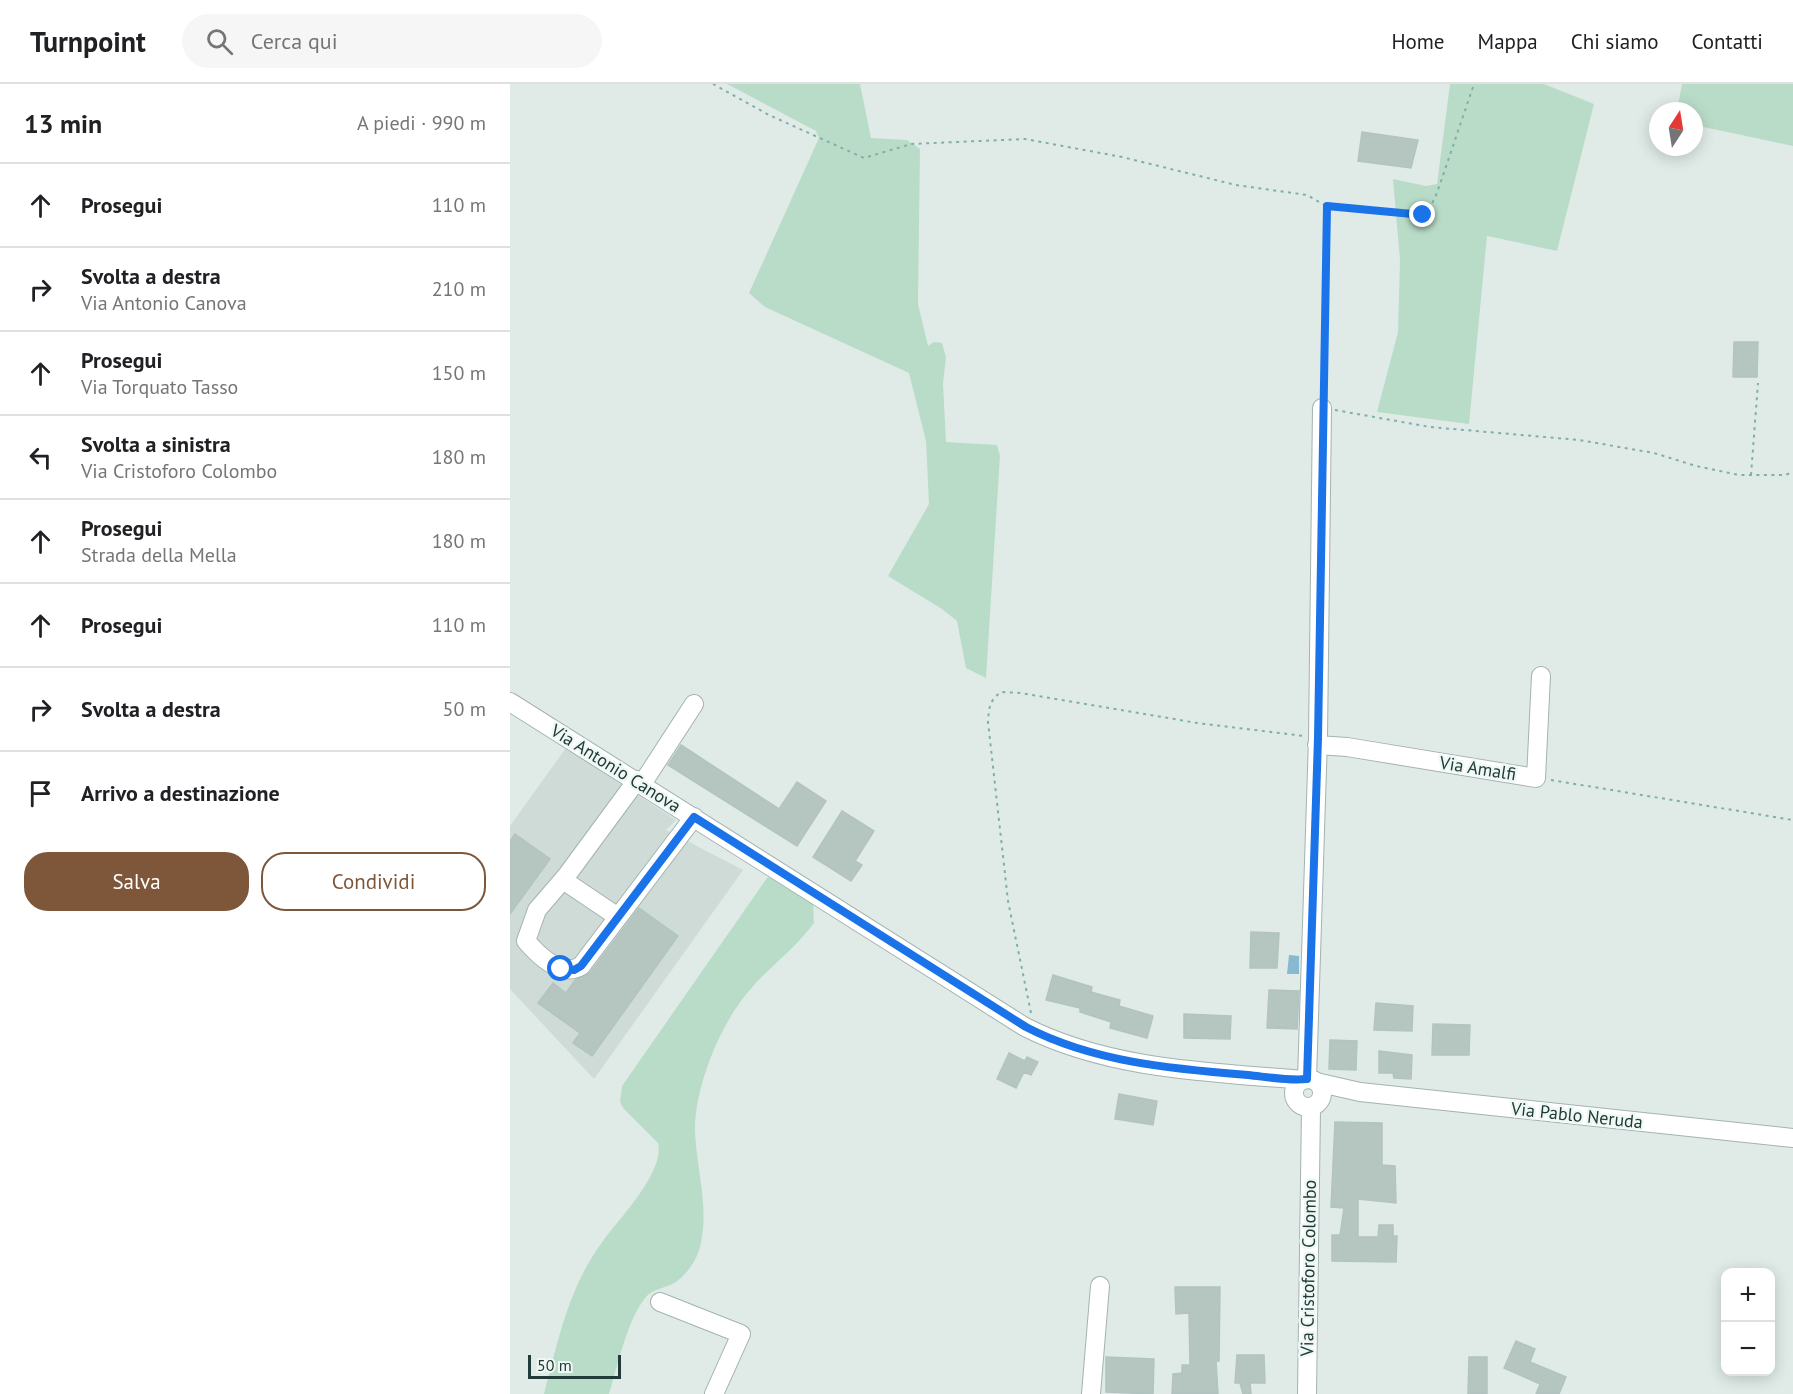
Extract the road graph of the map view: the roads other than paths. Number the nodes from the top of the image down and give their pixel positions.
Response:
1 (1322, 408) road end
2 (1541, 676) dead end
3 (510, 702) edge
4 (694, 704) dead end
5 (1317, 742) junction
6 (639, 782) junction
7 (694, 817) junction
8 (563, 880) junction
9 (618, 917) junction
10 (1230, 1074) junction
11 (1309, 1080) junction
12 (1360, 1092) junction
13 (1305, 1102) junction
14 (1793, 1138) edge
15 (1100, 1286) dead end
16 (660, 1302) dead end
17 (714, 1394) edge
18 (1091, 1394) edge
19 (1307, 1394) edge

1 - 5 street
2 - 5 street, Via Amalfi
3 - 6 street, Via Antonio Canova
4 - 6 street
5 - 11 street
6 - 7 street, Via Antonio Canova
6 - 8 street
7 - 9 street
7 - 10 street, Via Antonio Canova
8 - 9 street
8 - 9 street
10 - 11 street, Via Pablo Neruda
10 - 13 street
11 - 12 street, Via Pablo Neruda
11 - 13 street
11 - 13 street, Via Cristoforo Colombo
12 - 13 street, Via Pablo Neruda
12 - 14 street, Via Pablo Neruda
13 - 19 street, Via Cristoforo Colombo
15 - 18 street
16 - 17 street

